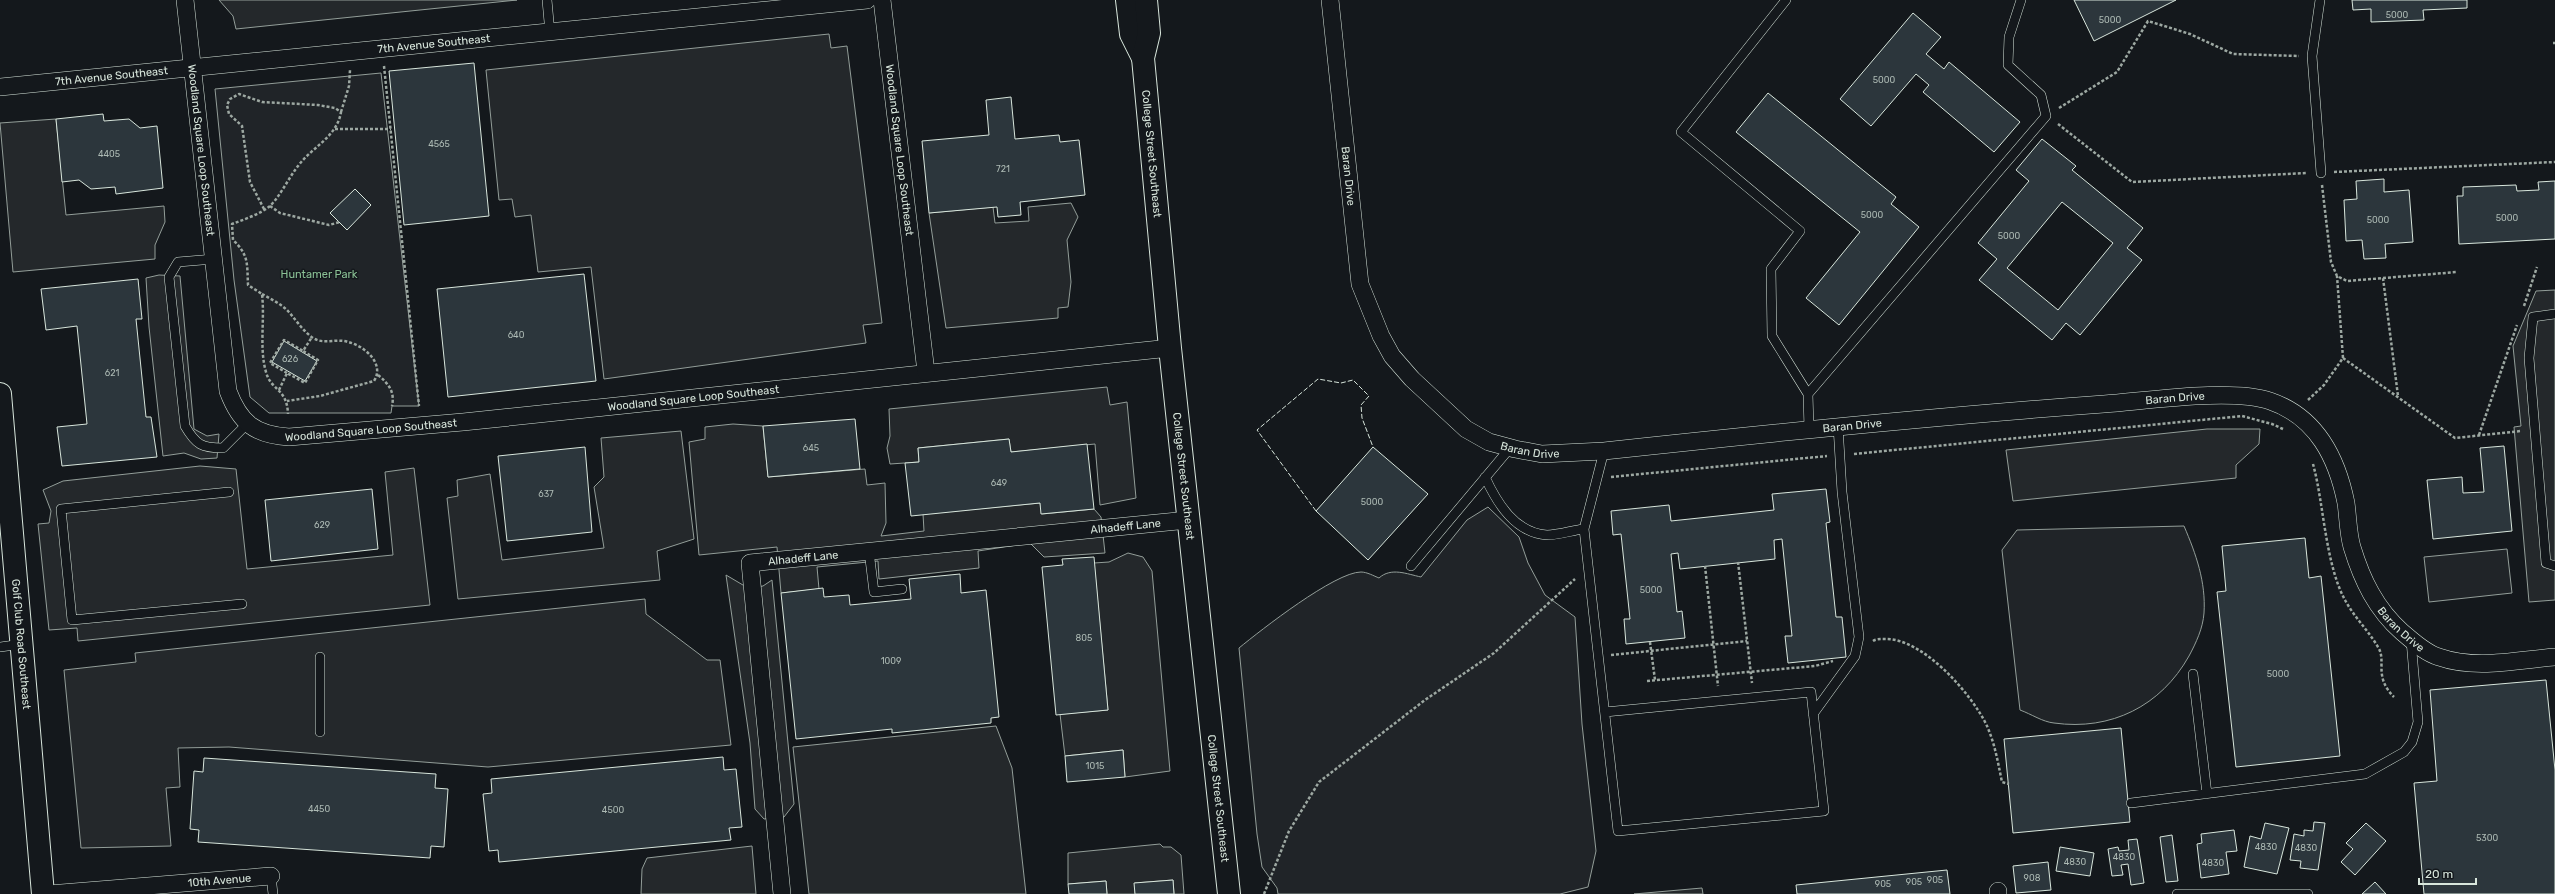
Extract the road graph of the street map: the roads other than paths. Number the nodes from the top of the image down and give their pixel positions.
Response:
1 (185, 0) edge
2 (547, 0) edge
3 (867, 0) edge
4 (882, 0) edge
5 (1127, 0) edge
6 (1146, 0) edge
7 (1330, 0) edge
8 (1786, 0) edge
9 (2021, 0) edge
10 (2320, 0) edge
11 (550, 33) junction
12 (1143, 58) junction
13 (191, 68) junction
14 (0, 87) edge
15 (2321, 173) road end
16 (214, 259) junction
17 (2555, 314) edge
18 (1170, 348) junction
19 (926, 372) junction
20 (0, 394) edge
21 (1808, 394) junction
22 (247, 424) junction
23 (1838, 426) junction
24 (1810, 429) junction
25 (1510, 448) junction
26 (1604, 451) junction
27 (1486, 477) junction
28 (229, 492) dead end
29 (1188, 520) junction
30 (1584, 529) junction
31 (870, 551) junction
32 (1411, 566) dead end
33 (2555, 566) edge
34 (902, 589) dead end
35 (242, 604) dead end
36 (2411, 640) junction
37 (22, 644) junction
38 (0, 647) edge
39 (320, 657) dead end
40 (2555, 657) edge
41 (2193, 674) dead end
42 (1605, 712) junction
43 (1813, 714) junction
44 (320, 732) dead end
45 (2207, 794) junction
46 (2131, 803) dead end
47 (271, 876) joint
48 (43, 894) edge
49 (49, 894) edge
50 (273, 894) edge
51 (782, 894) edge
52 (1229, 894) edge
53 (2177, 894) edge
54 (2196, 894) edge
55 (2308, 894) edge

1 - 13 street, Woodland Square Loop Southeast
2 - 11 lane
3 - 11 street, 7th Avenue Southeast
4 - 19 street, Woodland Square Loop Southeast
5 - 12 main road, College Street Southeast
6 - 12 main road, College Street Southeast
7 - 25 street, Baran Drive
8 - 21 lane
9 - 21 lane
10 - 15 lane
11 - 13 street, 7th Avenue Southeast
12 - 18 main road, College Street Southeast
13 - 14 street, 7th Avenue Southeast
13 - 16 street, Woodland Square Loop Southeast
16 - 22 street, Woodland Square Loop Southeast
16 - 22 lane
17 - 33 lane
18 - 19 street, Woodland Square Loop Southeast
18 - 29 main road, College Street Southeast
19 - 22 street, Woodland Square Loop Southeast
20 - 37 main road, Golf Club Road Southeast
21 - 24 lane
23 - 24 street, Baran Drive
23 - 36 street, Baran Drive
23 - 43 lane
24 - 26 street, Baran Drive
25 - 26 street, Baran Drive
25 - 27 lane
26 - 30 lane
27 - 30 lane
27 - 32 lane
28 - 35 lane
29 - 31 street, Alhadeff Lane
29 - 52 main road, College Street Southeast
30 - 42 lane
31 - 34 lane
31 - 51 street, Alhadeff Lane
36 - 40 street, Baran Drive
36 - 45 lane
37 - 38 lane
37 - 48 main road, Golf Club Road Southeast
39 - 44 lane
41 - 45 lane
42 - 43 lane
42 - 43 lane
45 - 46 lane
47 - 49 street, 10th Avenue
47 - 50 lane
53 - 54 lane
54 - 55 lane

